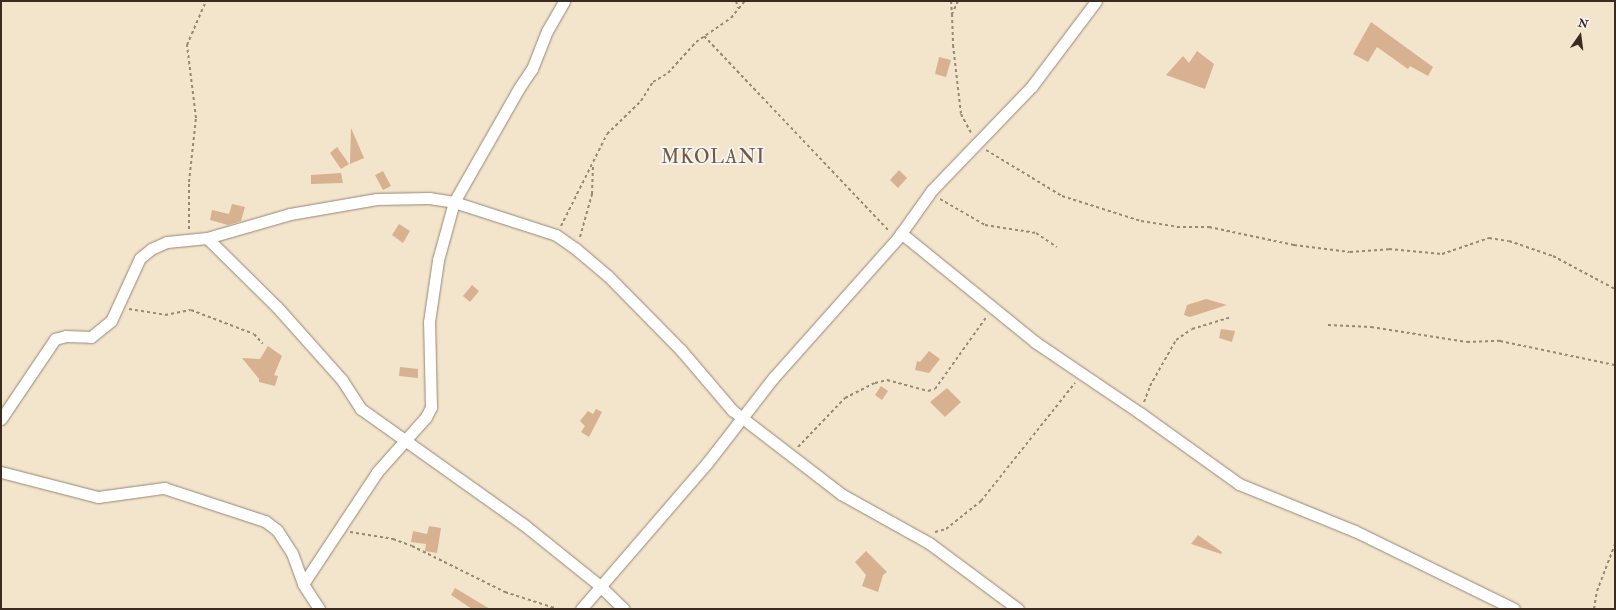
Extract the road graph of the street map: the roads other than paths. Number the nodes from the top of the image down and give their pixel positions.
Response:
1 (564, 1) edge
2 (1096, 1) edge
3 (454, 202) junction
4 (899, 236) junction
5 (207, 238) junction
6 (743, 418) junction
7 (1, 419) edge
8 (404, 440) junction
9 (1, 472) edge
10 (303, 584) junction
11 (600, 586) junction
12 (319, 609) edge
13 (581, 609) edge
14 (624, 609) edge
15 (1018, 609) edge
16 (1514, 609) edge

1 - 3 street
2 - 4 street
3 - 5 street
3 - 6 street
3 - 8 street
4 - 6 street
4 - 16 street
5 - 7 street
5 - 8 street
6 - 11 street
6 - 15 street
8 - 10 street
8 - 11 street
9 - 10 street
10 - 12 street
11 - 13 street
11 - 14 street

